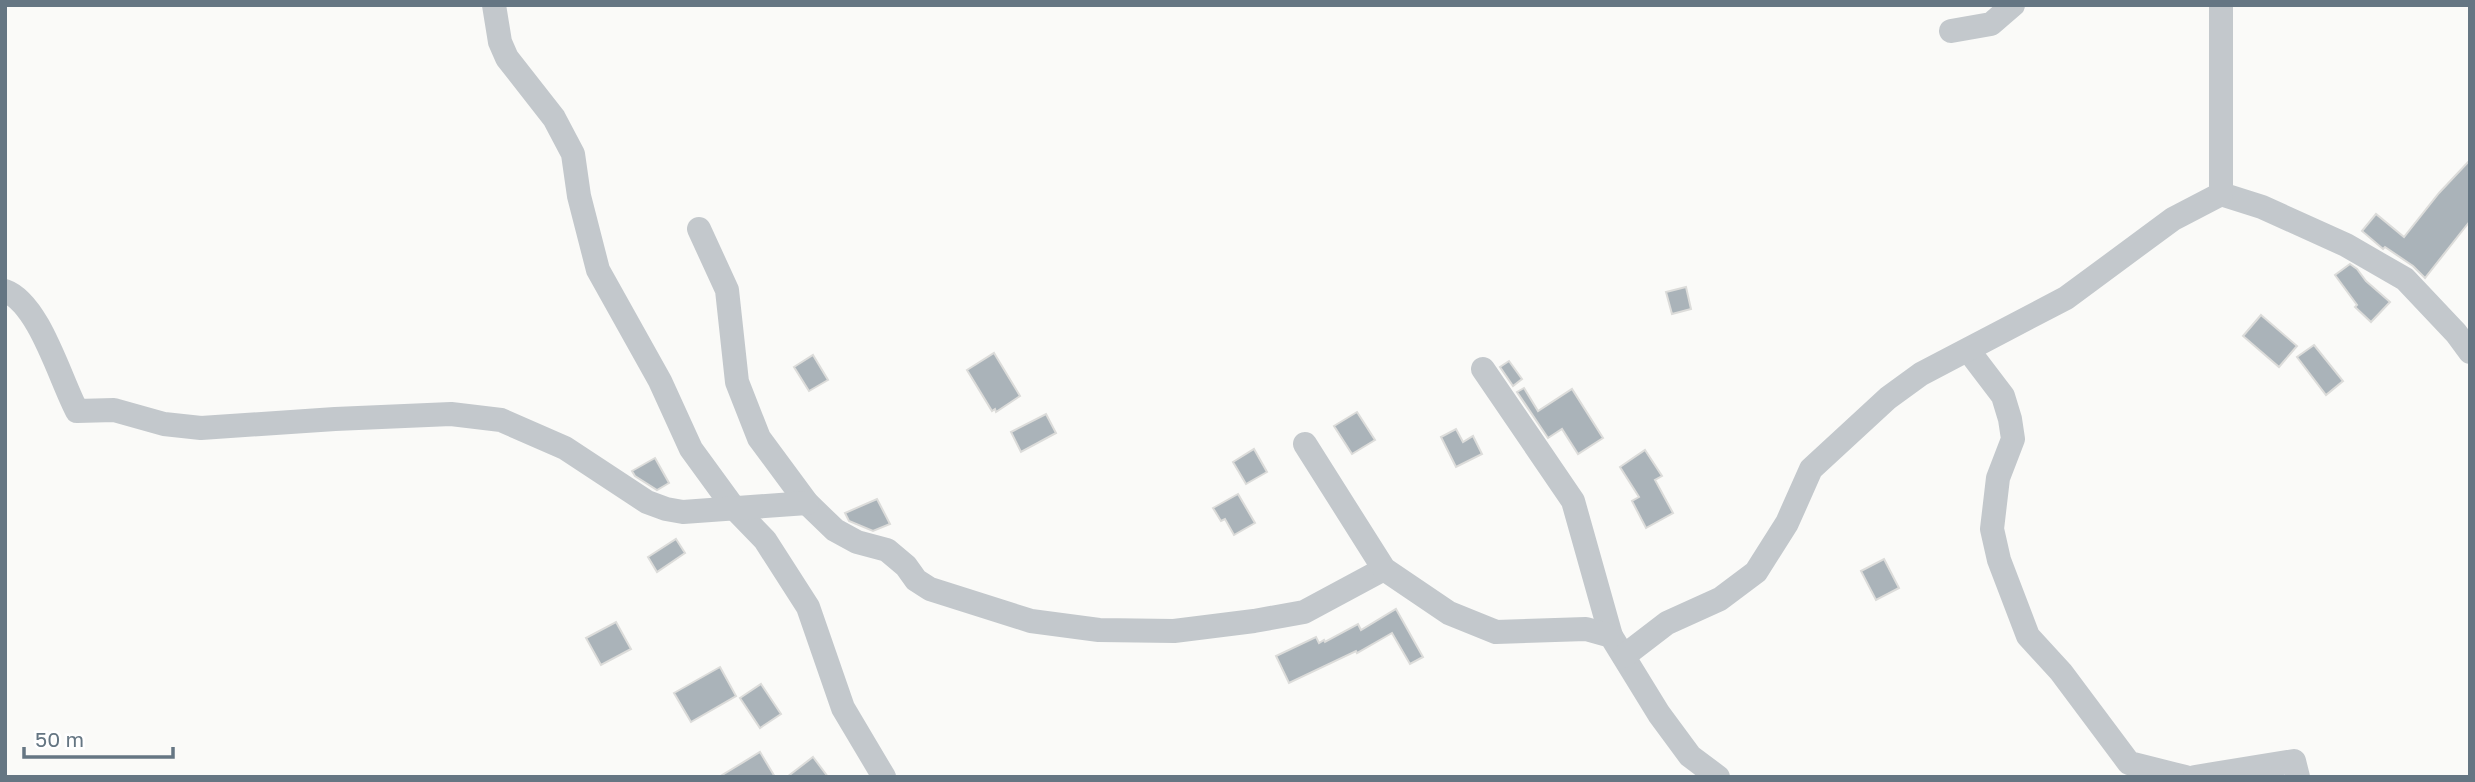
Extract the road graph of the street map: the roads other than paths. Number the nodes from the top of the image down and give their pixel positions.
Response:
1 (494, 5) edge
2 (2012, 5) edge
3 (2221, 5) edge
4 (1951, 31) dead end
5 (2221, 194) junction
6 (699, 229) dead end
7 (5, 290) edge
8 (1968, 349) junction
9 (2470, 352) edge
10 (1483, 369) dead end
11 (1305, 444) dead end
12 (807, 503) junction
13 (734, 508) junction
14 (1384, 569) junction
15 (1617, 646) junction
16 (884, 777) edge
17 (1718, 777) edge
18 (2185, 777) edge
19 (2195, 777) edge
20 (2298, 777) edge

1 - 13 street
2 - 4 street
3 - 5 street
5 - 8 street
5 - 9 street
6 - 12 street
7 - 13 street
8 - 15 street
8 - 18 street
10 - 15 street
11 - 14 street
12 - 13 street
12 - 14 street
13 - 16 street
14 - 15 street
15 - 17 street
19 - 20 street

